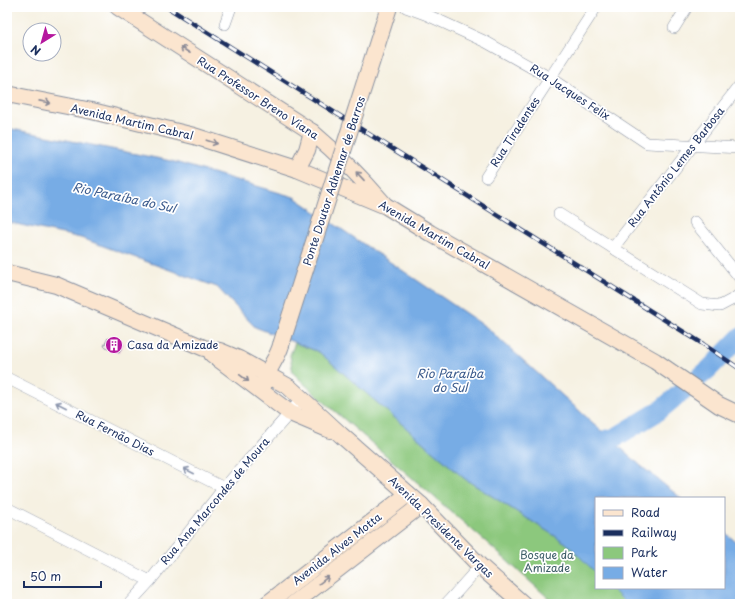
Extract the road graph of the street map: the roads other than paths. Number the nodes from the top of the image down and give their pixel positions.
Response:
1 (118, 7) edge
2 (231, 7) edge
3 (389, 7) edge
4 (406, 7) edge
5 (596, 7) edge
6 (687, 7) edge
7 (428, 10) edge
8 (225, 24) dead end
9 (674, 28) dead end
10 (550, 78) junction
11 (740, 85) edge
12 (7, 94) edge
13 (312, 132) junction
14 (692, 145) junction
15 (740, 148) edge
16 (297, 169) junction
17 (486, 177) dead end
18 (386, 206) junction
19 (559, 214) dead end
20 (696, 222) dead end
21 (613, 248) junction
22 (7, 273) edge
23 (740, 278) edge
24 (740, 294) edge
25 (204, 348) junction
26 (280, 350) junction
27 (266, 374) junction
28 (7, 378) edge
29 (289, 387) junction
30 (262, 391) junction
31 (302, 399) junction
32 (290, 413) junction
33 (740, 416) edge
34 (341, 435) junction
35 (224, 488) junction
36 (408, 494) junction
37 (421, 505) junction
38 (7, 508) edge
39 (480, 566) junction
40 (150, 581) junction
41 (276, 601) edge
42 (129, 604) edge
43 (293, 604) edge
44 (446, 604) edge
45 (523, 604) edge

13 -> 1 street, Rua Professor Breno Viana
2 - 8 street
3 - 26 street, Ponte Doutor Adhemar de Barros, bridge
4 - 7 street, Rua Jacques Felix
5 - 10 street, Rua Tiradentes
6 - 9 street
7 - 10 street, Rua Jacques Felix
10 - 14 street, Rua Jacques Felix
10 - 17 street, Rua Tiradentes
11 - 14 street, Rua Antônio Lemes Barbosa
12 -> 16 street, Avenida Martim Cabral
13 - 16 street
18 -> 13 street, Rua Professor Breno Viana
14 - 15 street, Rua Jacques Felix
14 - 21 street, Rua Antônio Lemes Barbosa
16 - 18 street, Avenida Martim Cabral
18 - 33 street, Avenida Martim Cabral
19 - 21 street
20 - 23 street
21 - 24 street
22 - 25 street, Avenida Presidente Vargas
25 - 27 street, Avenida Presidente Vargas
25 -> 30 street, Avenida Presidente Vargas
26 - 27 street, Ponte Doutor Adhemar de Barros
26 - 29 street
27 - 29 street, Avenida Presidente Vargas
27 - 30 street, Ponte Doutor Adhemar de Barros
35 -> 28 street, Rua Fernão Dias
29 - 31 street, Avenida Presidente Vargas
30 - 32 street, Avenida Presidente Vargas
31 - 32 street, Rua Ana Marcondes de Moura
31 - 34 street, Avenida Presidente Vargas
32 - 34 street, Avenida Presidente Vargas
32 - 35 street, Rua Ana Marcondes de Moura
34 - 36 street, Avenida Presidente Vargas
35 - 40 street, Rua Ana Marcondes de Moura
36 - 37 street, Avenida Presidente Vargas
36 - 41 street, Avenida Alves Motta
37 - 39 street, Avenida Presidente Vargas
43 -> 37 street, Avenida Alves Motta
38 - 40 street
39 - 44 street
39 - 45 street, Avenida Presidente Vargas
40 - 42 street, Rua Ana Marcondes de Moura

